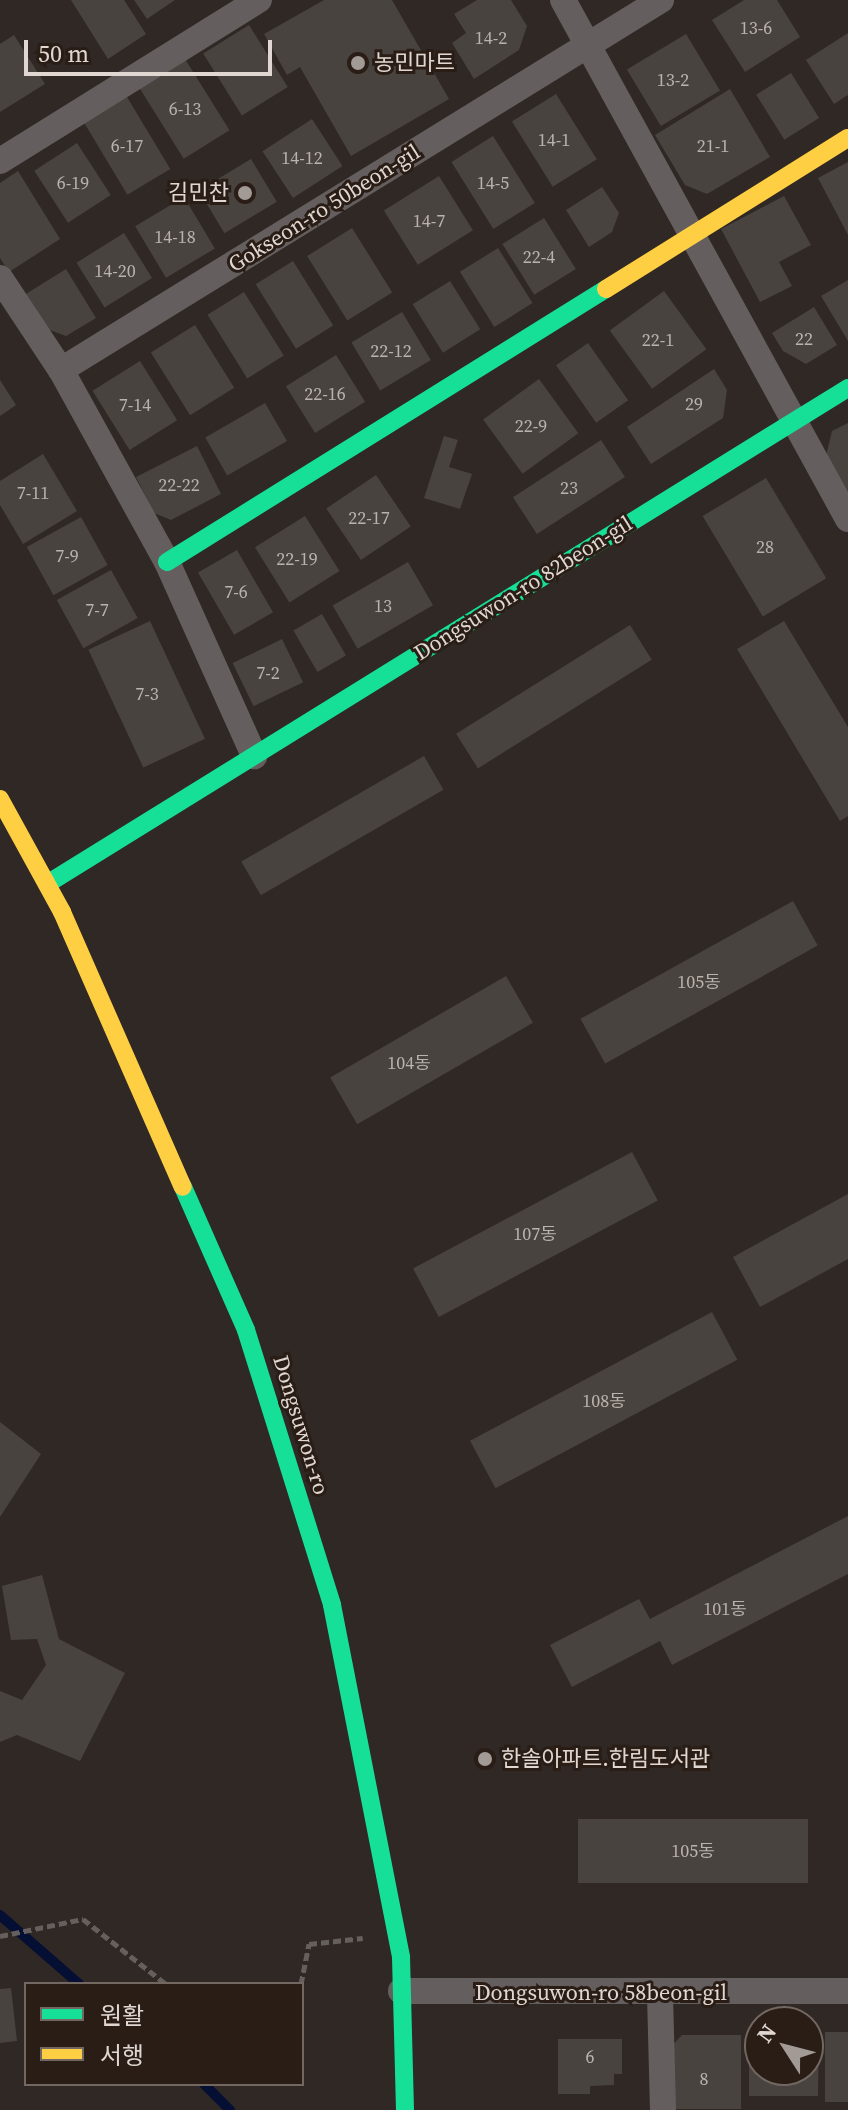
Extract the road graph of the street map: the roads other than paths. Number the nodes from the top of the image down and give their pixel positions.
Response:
1 (259, 0) edge
2 (563, 0) edge
3 (661, 0) edge
4 (588, 45) junction
5 (848, 138) edge
6 (0, 161) edge
7 (692, 235) junction
8 (0, 278) edge
9 (61, 370) junction
10 (848, 388) edge
11 (792, 420) junction
12 (848, 519) edge
13 (167, 562) junction
14 (254, 756) junction
15 (0, 799) edge
16 (47, 884) junction
17 (401, 1991) junction
18 (848, 1991) edge
19 (660, 1995) junction
20 (405, 2110) edge
21 (663, 2110) edge

1 - 6 street
2 - 4 street
3 - 4 street, Gokseon-ro 50beon-gil
4 - 7 street
4 - 9 street, Gokseon-ro 50beon-gil
5 - 7 street
7 - 11 street
7 - 13 street
8 - 9 street
9 - 13 street
10 - 11 street, Dongsuwon-ro 82beon-gil
11 - 12 street
11 - 14 street, Dongsuwon-ro 82beon-gil
13 - 14 street
14 - 16 street, Dongsuwon-ro 82beon-gil
15 - 16 street, Dongsuwon-ro
16 - 17 street, Dongsuwon-ro
17 - 19 street, Dongsuwon-ro 58beon-gil
17 - 20 street, Dongsuwon-ro
18 - 19 street, Dongsuwon-ro 58beon-gil
19 - 21 street

